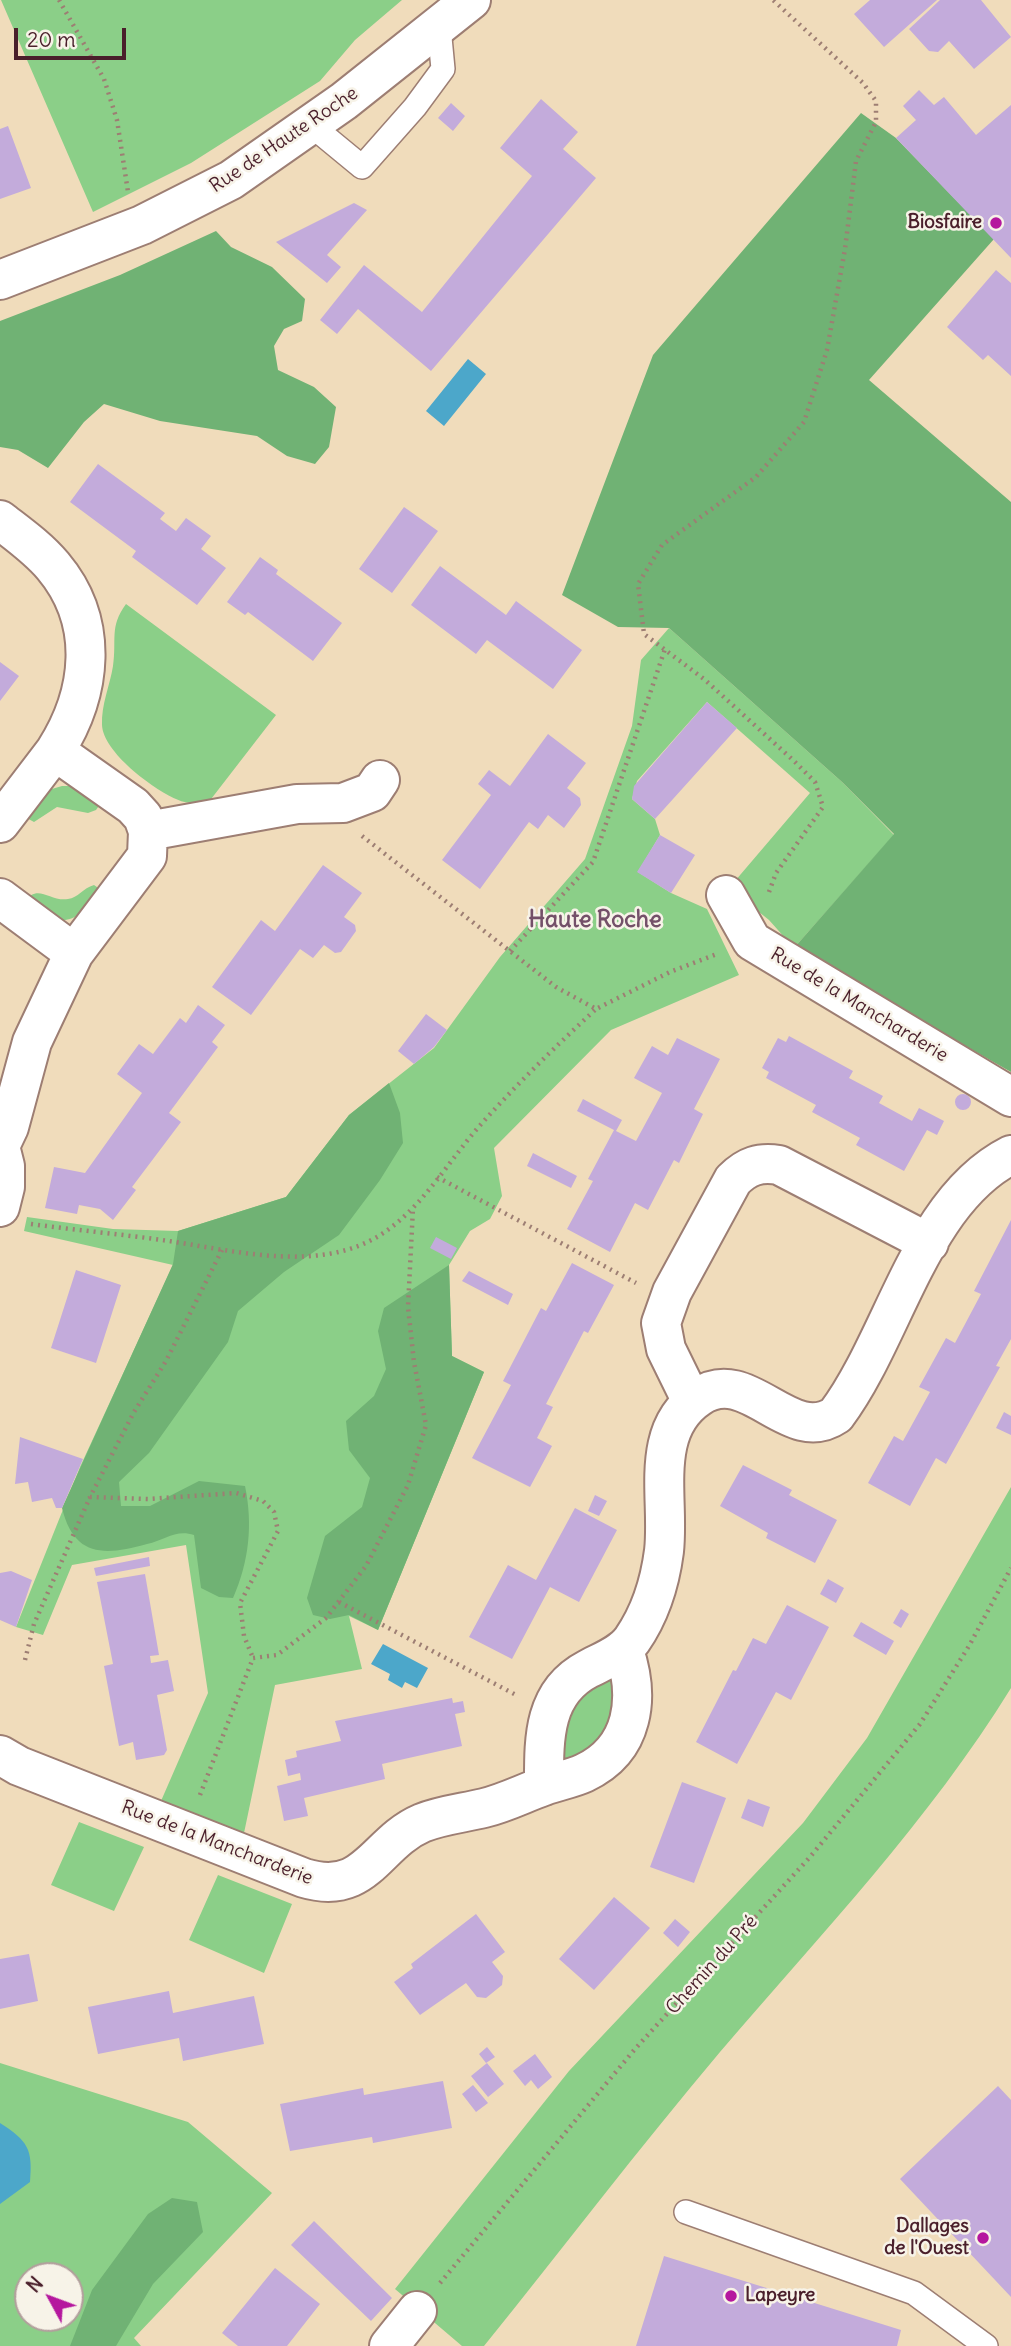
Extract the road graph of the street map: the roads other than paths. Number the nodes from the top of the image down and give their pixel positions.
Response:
1 (471, 0) edge
2 (439, 27) junction
3 (311, 125) junction
4 (0, 280) edge
5 (0, 520) edge
6 (55, 751) junction
7 (380, 780) dead end
8 (0, 823) edge
9 (148, 831) junction
10 (726, 895) dead end
11 (0, 898) edge
12 (74, 953) junction
13 (1011, 1097) edge
14 (0, 1146) edge
15 (1011, 1155) edge
16 (13, 1215) edge
17 (929, 1242) junction
18 (692, 1402) junction
19 (624, 1650) junction
20 (0, 1755) edge
21 (544, 1786) junction
22 (686, 2213) dead end
23 (417, 2311) road end
24 (389, 2346) edge
25 (986, 2346) edge

1 - 2 street, Rue de Haute Roche
2 - 3 street, Rue de Haute Roche
2 - 3 lane
3 - 4 street, Rue de Haute Roche
5 - 6 street
6 - 8 street
6 - 9 street
7 - 9 street
9 - 12 street
10 - 13 street, Rue de la Mancharderie
11 - 12 street
12 - 14 street
14 - 16 street
15 - 17 street
17 - 18 street
17 - 18 street
18 - 19 street
19 - 21 street
19 - 21 street, Rue de la Mancharderie
20 - 21 street, Rue de la Mancharderie
22 - 25 lane
23 - 24 street

